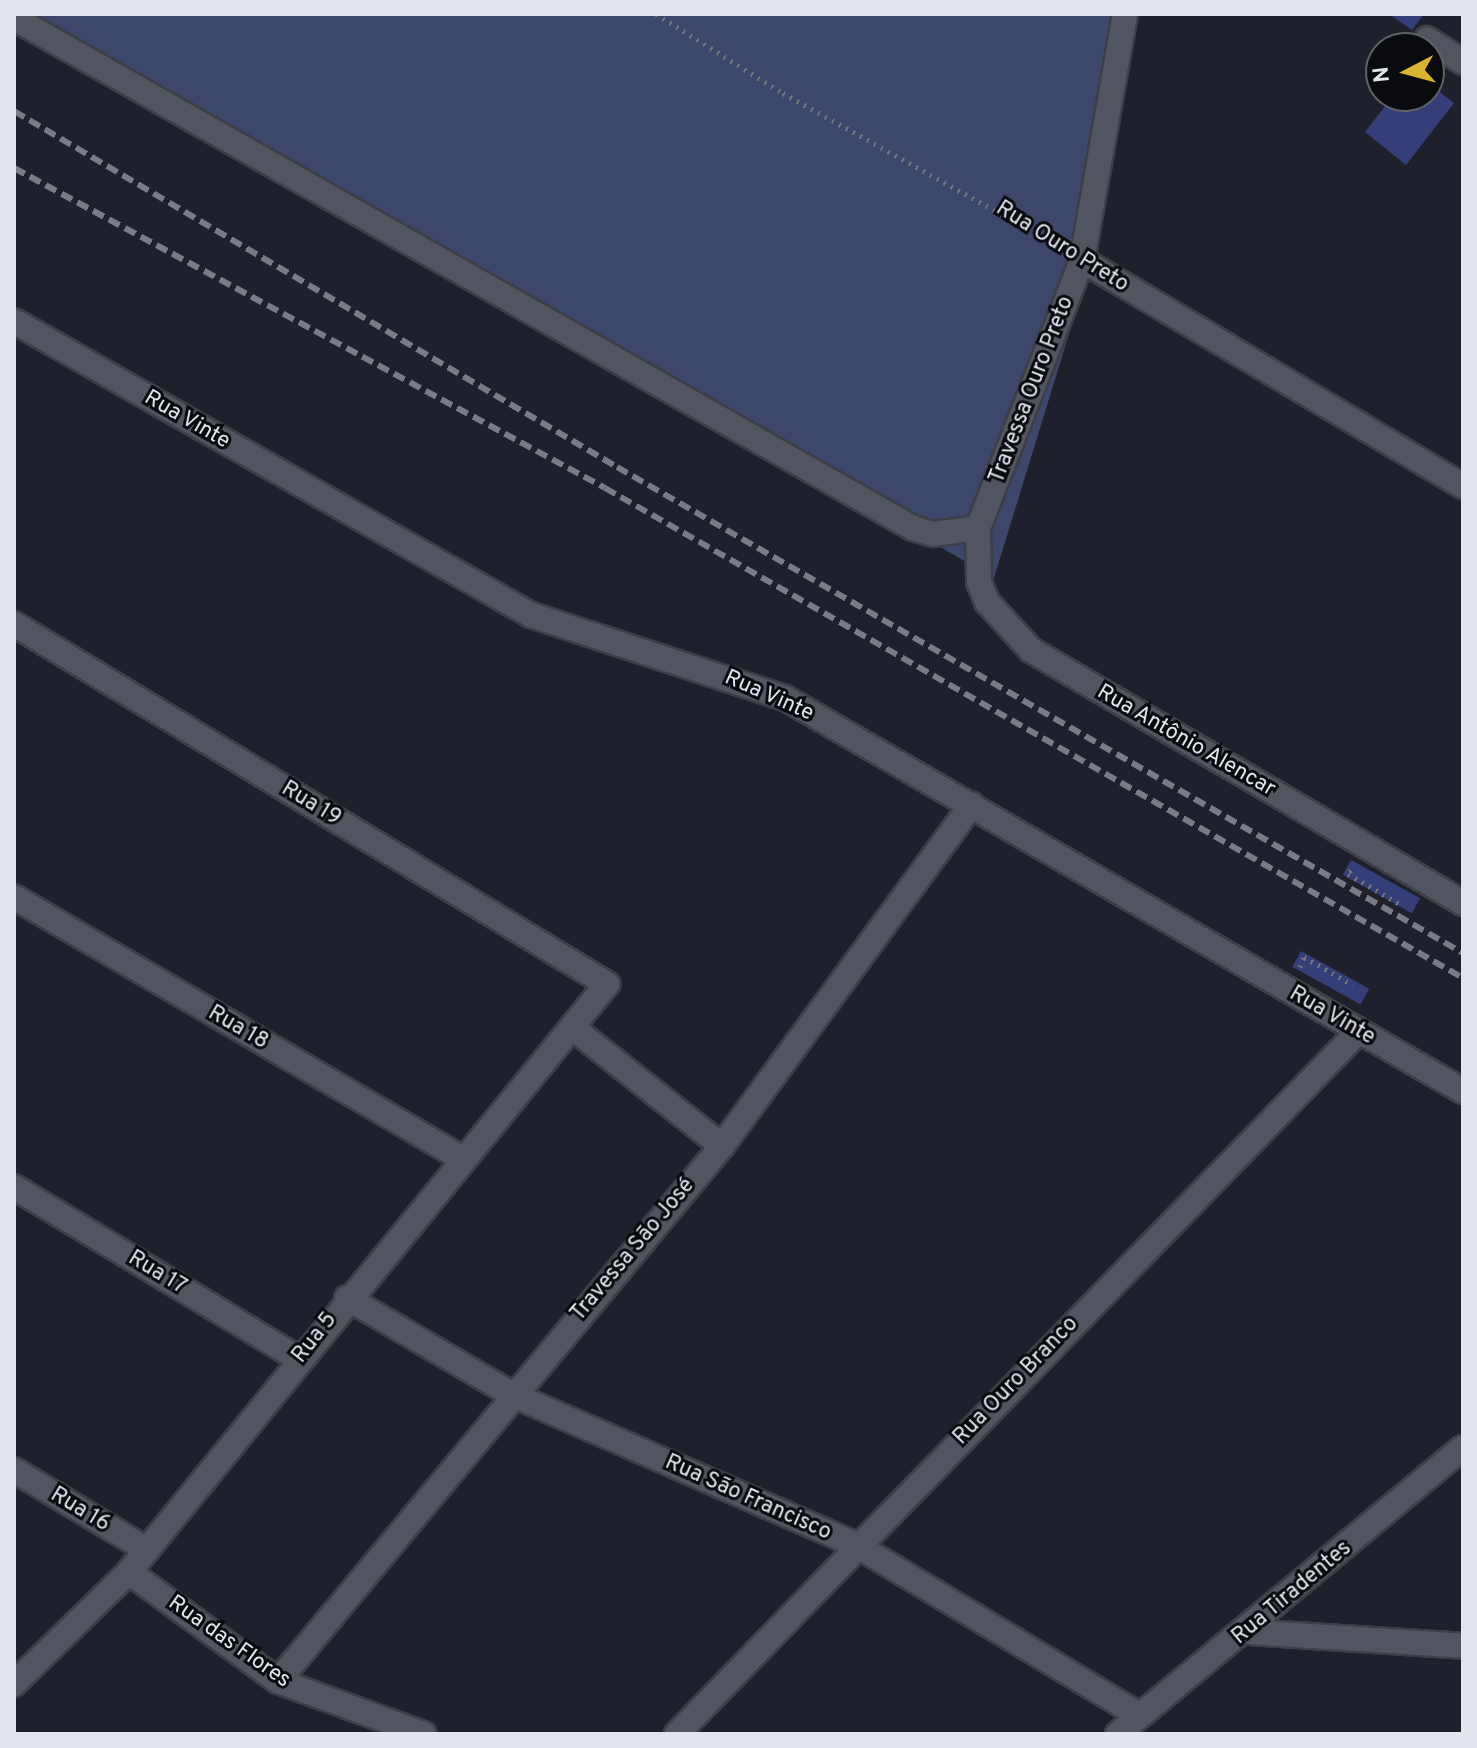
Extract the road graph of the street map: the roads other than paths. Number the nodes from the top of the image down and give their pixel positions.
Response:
1 (1125, 14) edge
2 (14, 18) edge
3 (1445, 50) edge
4 (1463, 62) edge
5 (1082, 260) junction
6 (14, 321) edge
7 (1463, 486) edge
8 (978, 528) junction
9 (14, 624) edge
10 (972, 805) junction
11 (14, 897) edge
12 (1461, 899) edge
13 (607, 984) joint
14 (573, 1028) junction
15 (1359, 1031) junction
16 (1463, 1091) edge
17 (722, 1146) junction
18 (463, 1159) junction
19 (14, 1187) edge
20 (347, 1298) junction
21 (299, 1359) junction
22 (511, 1394) junction
23 (1463, 1448) edge
24 (14, 1470) edge
25 (856, 1545) junction
26 (147, 1550) junction
27 (129, 1572) junction
28 (1249, 1632) junction
29 (1463, 1646) edge
30 (278, 1681) junction
31 (14, 1684) edge
32 (1139, 1715) junction
33 (424, 1734) edge
34 (677, 1734) edge
35 (1118, 1734) edge

1 - 5 street, Travessa Ouro Preto
2 - 8 street
3 - 4 street
5 - 7 street, Rua Ouro Preto
5 - 8 street, Travessa Ouro Preto
6 - 10 street, Rua Vinte
8 - 12 street, Rua Antônio Alencar
9 - 13 street, Rua 19
10 - 15 street, Rua Vinte
10 - 17 street, Travessa São José
11 - 18 street, Rua 18
13 - 14 street, Rua 5
14 - 17 street
14 - 18 street, Rua 5
15 - 16 street, Rua Vinte
15 - 25 street, Rua Ouro Branco
17 - 22 street, Travessa São José
18 - 20 street, Rua 5
19 - 21 street, Rua 17
20 - 21 street, Rua 5
20 - 22 street, Rua São Francisco
21 - 26 street, Rua 5
22 - 25 street, Rua São Francisco
22 - 30 street, Travessa São José
23 - 28 street, Rua Tiradentes
24 - 26 street, Rua 16
25 - 32 street, Rua São Francisco
25 - 34 street, Rua Ouro Branco
26 - 27 street, Rua 5
27 - 30 street, Rua das Flores
27 - 31 street, Rua 5
28 - 29 street
28 - 32 street, Rua Tiradentes
30 - 33 street, Rua das Flores
32 - 35 street, Rua Tiradentes

